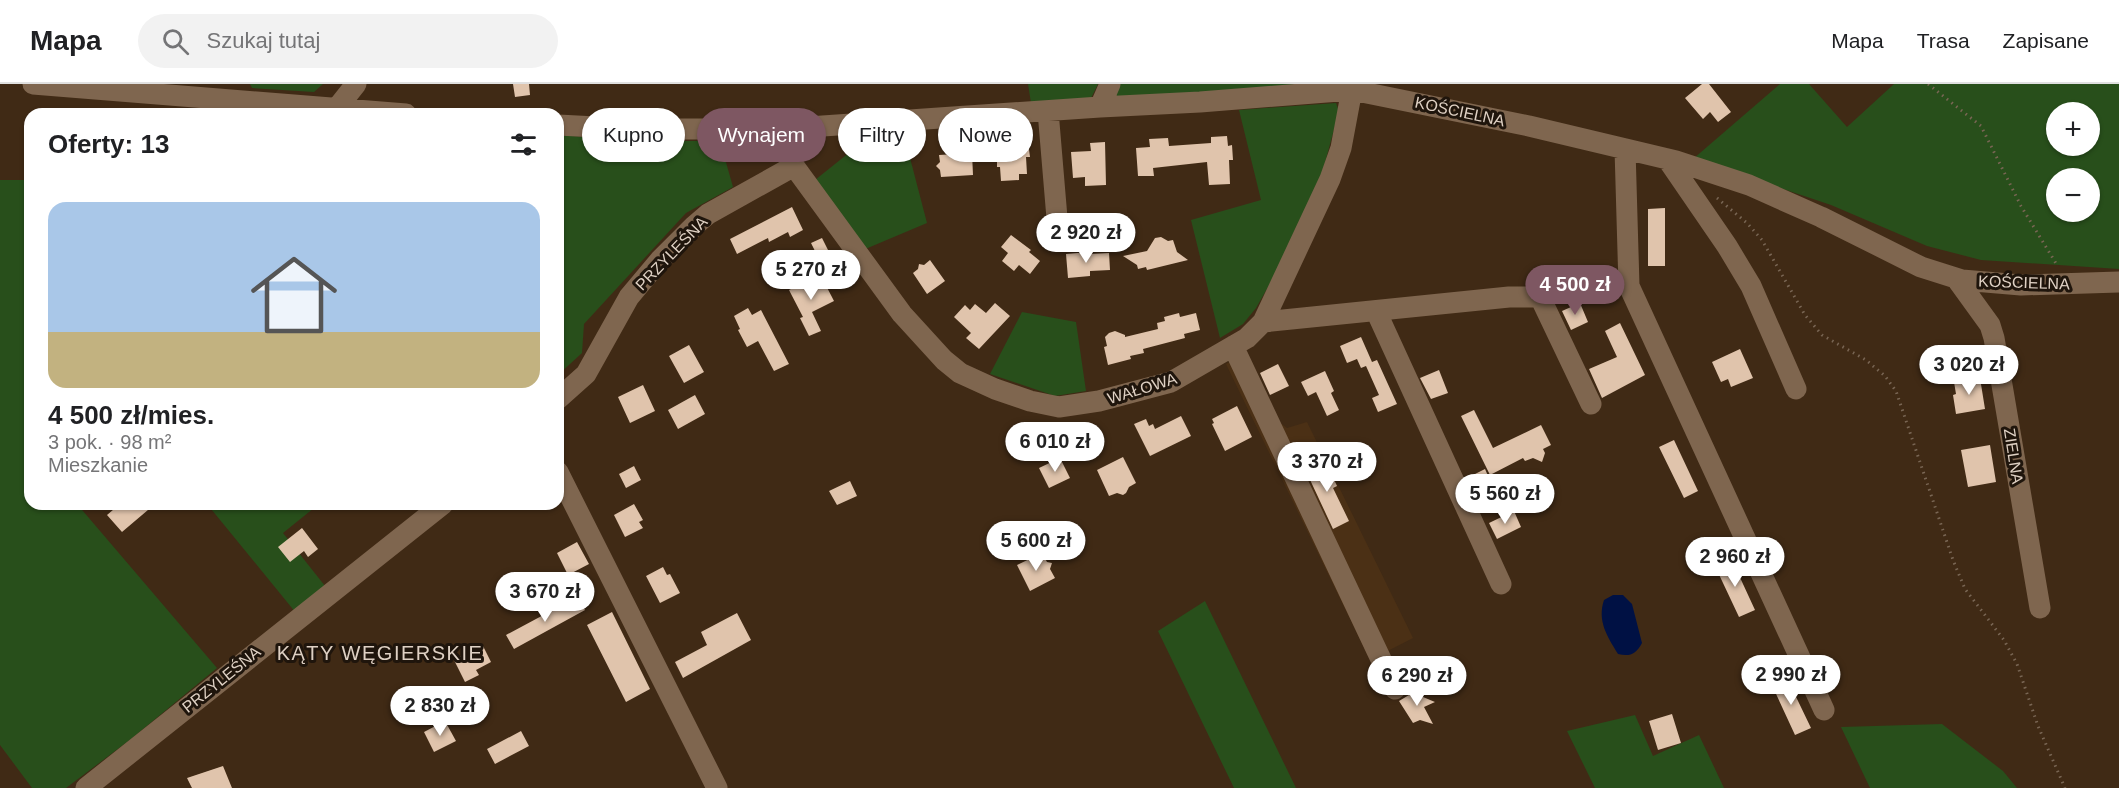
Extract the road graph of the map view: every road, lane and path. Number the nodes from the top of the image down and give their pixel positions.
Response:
1 (33, 84) edge
2 (356, 84) edge
3 (1110, 84) edge
4 (1928, 84) edge
5 (1353, 87) edge
6 (218, 92) edge
7 (178, 97) junction
8 (1100, 107) junction
9 (186, 108) edge
10 (337, 108) joint
11 (1048, 111) junction
12 (564, 125) edge
13 (826, 126) edge
14 (697, 129) edge
15 (1625, 149) junction
16 (1668, 160) junction
17 (792, 162) edge
18 (794, 166) junction
19 (1715, 196) dead end
20 (1058, 230) dead end
21 (1956, 278) junction
22 (2119, 282) edge
23 (2069, 284) junction
24 (1376, 312) junction
25 (1263, 322) junction
26 (1233, 346) junction
27 (1796, 389) dead end
28 (564, 394) edge
29 (1591, 404) dead end
30 (564, 484) edge
31 (435, 510) edge
32 (1501, 584) dead end
33 (2040, 608) dead end
34 (1395, 689) dead end
35 (1824, 710) dead end
36 (86, 788) edge
37 (717, 788) edge
38 (2066, 788) edge

1 - 7 street
2 - 10 street
3 - 8 street
4 - 23 path
5 - 8 street, KOŚCIELNA
5 - 15 street, KOŚCIELNA
5 - 25 street, WAŁOWA
6 - 7 street
6 - 10 street
7 - 9 street
8 - 11 street, KOŚCIELNA
11 - 13 street, KOŚCIELNA
11 - 20 street
12 - 14 street, KOŚCIELNA
15 - 16 street, KOŚCIELNA
15 - 35 street
16 - 21 street, KOŚCIELNA
16 - 27 street
17 - 18 street, WAŁOWA
18 - 26 street, WAŁOWA
18 - 28 street, PRZYLEŚNA
19 - 38 path
21 - 23 street, KOŚCIELNA
21 - 33 street, ZIELNA
22 - 23 street, KOŚCIELNA
24 - 25 street
24 - 29 street
24 - 32 street
25 - 26 street, WAŁOWA
26 - 34 street
30 - 37 street
31 - 36 street, PRZYLEŚNA

